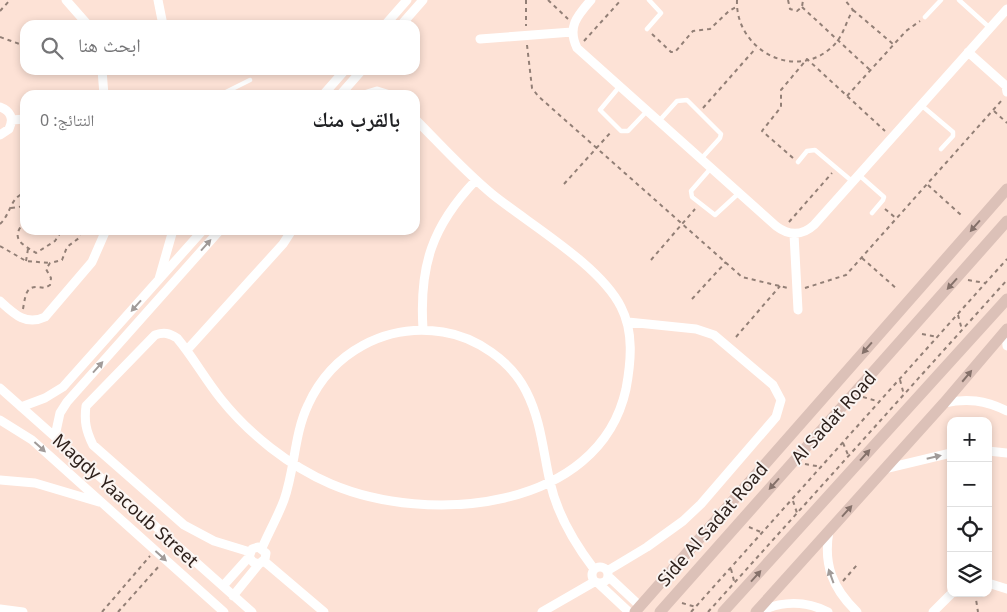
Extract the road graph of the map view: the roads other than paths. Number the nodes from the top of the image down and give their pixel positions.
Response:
1 (66, 0) edge
2 (158, 0) edge
3 (407, 0) edge
4 (423, 0) edge
5 (591, 0) edge
6 (649, 0) edge
7 (941, 0) edge
8 (959, 0) edge
9 (1007, 9) edge
10 (925, 17) road end
11 (84, 20) edge
12 (162, 20) edge
13 (389, 20) edge
14 (405, 20) edge
15 (573, 28) junction
16 (990, 28) junction
17 (647, 29) road end
18 (480, 39) dead end
19 (968, 52) junction
20 (102, 75) edge
21 (341, 75) edge
22 (349, 75) edge
23 (358, 75) edge
24 (250, 80) dead end
25 (353, 80) junction
26 (620, 86) junction
27 (1007, 89) edge
28 (104, 90) edge
29 (230, 90) edge
30 (328, 90) edge
31 (344, 90) edge
32 (921, 105) junction
33 (0, 107) edge
34 (647, 111) junction
35 (12, 120) junction
36 (20, 120) edge
37 (658, 121) junction
38 (420, 124) edge
39 (0, 135) edge
40 (941, 149) dead end
41 (701, 159) junction
42 (798, 162) road end
43 (711, 168) junction
44 (856, 178) junction
45 (476, 180) junction
46 (1007, 189) edge
47 (738, 193) junction
48 (872, 213) dead end
49 (1007, 221) edge
50 (794, 234) junction
51 (104, 235) edge
52 (172, 235) edge
53 (199, 235) edge
54 (216, 235) edge
55 (289, 235) edge
56 (158, 281) junction
57 (1007, 299) edge
58 (0, 302) edge
59 (798, 310) dead end
60 (628, 322) junction
61 (424, 329) junction
62 (1007, 329) edge
63 (1007, 346) edge
64 (187, 350) junction
65 (69, 380) junction
66 (0, 388) edge
67 (78, 389) junction
68 (944, 403) junction
69 (21, 407) junction
70 (1007, 411) edge
71 (0, 420) edge
72 (55, 436) junction
73 (992, 451) edge
74 (1007, 453) edge
75 (947, 454) edge
76 (294, 464) junction
77 (884, 470) junction
78 (0, 480) edge
79 (550, 484) junction
80 (102, 504) junction
81 (829, 531) junction
82 (262, 548) junction
83 (250, 554) junction
84 (261, 562) junction
85 (594, 569) junction
86 (608, 574) junction
87 (597, 583) junction
88 (992, 584) edge
89 (223, 586) junction
90 (1007, 590) edge
91 (234, 596) junction
92 (948, 597) edge
93 (0, 609) edge
94 (638, 609) edge
95 (23, 612) edge
96 (224, 612) edge
97 (252, 612) edge
98 (324, 612) edge
99 (542, 612) edge
100 (630, 612) edge
101 (660, 612) edge
102 (723, 612) edge
103 (757, 612) edge
104 (828, 612) edge
105 (857, 612) edge
106 (933, 612) edge

1 - 11 street
2 - 12 street
3 - 13 street
4 - 14 street
5 - 15 street
6 - 17 lane
7 - 10 lane
8 - 16 lane
9 - 16 street
15 - 18 street
15 - 26 street
16 - 19 street
19 - 27 street
19 - 32 street
20 - 28 street
21 - 30 street
22 - 25 street
23 - 25 street
24 - 29 lane
25 - 31 street
26 - 34 street
26 - 34 lane
32 - 40 lane
32 - 44 street
33 - 35 street
34 - 37 street
35 - 36 street
35 - 39 street
37 - 41 street
37 - 41 lane
38 - 45 street
41 - 43 street
42 - 44 lane
43 - 47 street
43 - 47 lane
44 - 48 lane
44 - 50 street
45 - 60 street
45 - 61 street
46 -> 94 main road, Side Al Sadat Road
47 - 50 street
49 -> 101 main road, Al Sadat Road
50 - 59 street
51 - 58 street
52 - 56 street
53 - 56 street
67 -> 54 street
55 - 64 street
56 -> 65 street
102 -> 57 main road
60 - 79 street
60 - 86 street
61 - 76 street
61 - 79 street
62 - 63 street
68 -> 62 main road
64 - 76 street
64 - 83 street
65 - 67 street
65 - 69 street
66 - 69 street, Magdy Yaacoub Street
67 - 72 street
68 - 70 street
68 - 77 main road
69 - 72 street, Magdy Yaacoub Street
71 -> 80 street, Magdy Yaacoub Street
72 - 89 street, Magdy Yaacoub Street
73 - 74 street
77 -> 75 street
76 - 79 street
76 - 82 street
81 -> 77 main road
78 - 80 street
79 - 85 street
80 -> 96 street, Magdy Yaacoub Street
81 - 103 main road
105 -> 81 street
82 - 83 street
82 - 84 street
83 - 84 street
83 - 89 street
84 - 91 street
84 - 98 street
85 - 86 street
85 - 87 street
86 - 87 street
86 - 94 street
87 - 99 street
87 - 100 street
88 - 90 street
89 - 91 street, Magdy Yaacoub Street
91 - 97 street, Magdy Yaacoub Street
92 - 106 street
93 - 95 street
103 - 104 street

